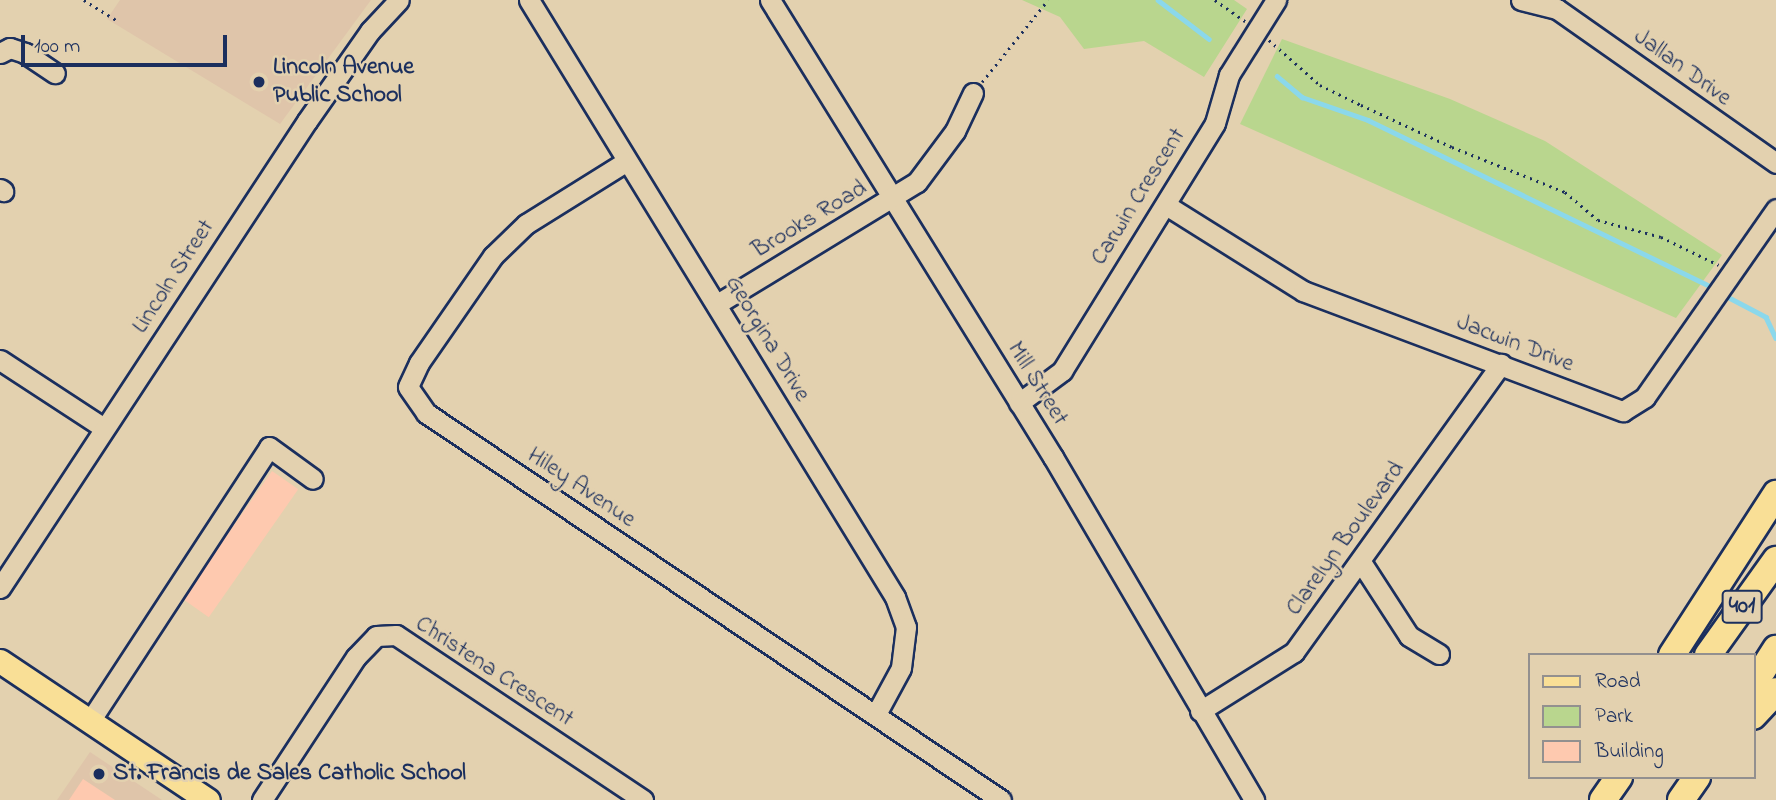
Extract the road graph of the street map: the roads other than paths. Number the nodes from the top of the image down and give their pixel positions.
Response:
1 (399, 0) edge
2 (529, 0) edge
3 (770, 0) edge
4 (1276, 0) edge
5 (1521, 0) edge
6 (0, 53) edge
7 (55, 73) dead end
8 (973, 93) road end
9 (627, 161) junction
10 (1776, 163) edge
11 (893, 200) junction
12 (1166, 205) junction
13 (1776, 209) edge
14 (717, 304) junction
15 (0, 360) edge
16 (1501, 364) junction
17 (1019, 403) junction
18 (104, 428) junction
19 (313, 479) dead end
20 (1776, 494) edge
21 (1776, 560) edge
22 (1361, 562) junction
23 (0, 588) edge
24 (1776, 649) edge
25 (1673, 653) edge
26 (1708, 653) edge
27 (1439, 654) dead end
28 (0, 661) edge
29 (1755, 681) edge
30 (1776, 691) edge
31 (1200, 712) junction
32 (1755, 714) edge
33 (876, 715) junction
34 (90, 721) junction
35 (1601, 779) edge
36 (1618, 779) edge
37 (208, 800) edge
38 (262, 800) edge
39 (643, 800) edge
40 (1002, 800) edge
41 (1254, 800) edge
42 (1594, 800) edge
43 (1603, 800) edge

1 - 18 street, Lincoln Street
2 - 9 street, Georgina Drive
3 - 11 street, Mill Street
4 - 12 street, Carwin Crescent
5 - 10 street, Jallan Drive
6 - 7 street
8 - 11 street, Brooks Road
9 - 14 street, Georgina Drive
9 - 33 street, Hiley Avenue
11 - 14 street, Brooks Road
11 - 17 street, Mill Street
12 - 16 street, Jacwin Drive
12 - 17 street, Carwin Crescent
13 - 16 street, Jacwin Drive
14 - 33 street, Georgina Drive
15 - 18 street
16 - 22 street, Clarelyn Boulevard
17 - 31 street, Mill Street
18 - 23 street, Lincoln Street
19 - 34 street
20 - 25 highway
21 - 26 highway, 401
22 - 27 street
22 - 31 street, Clarelyn Boulevard
24 - 29 highway, 401
28 - 34 main road
30 - 32 highway
31 - 41 street, Mill Street
33 - 40 street, Hiley Avenue
34 - 37 main road
35 - 42 highway
36 - 43 highway
38 - 39 street, Christena Crescent

